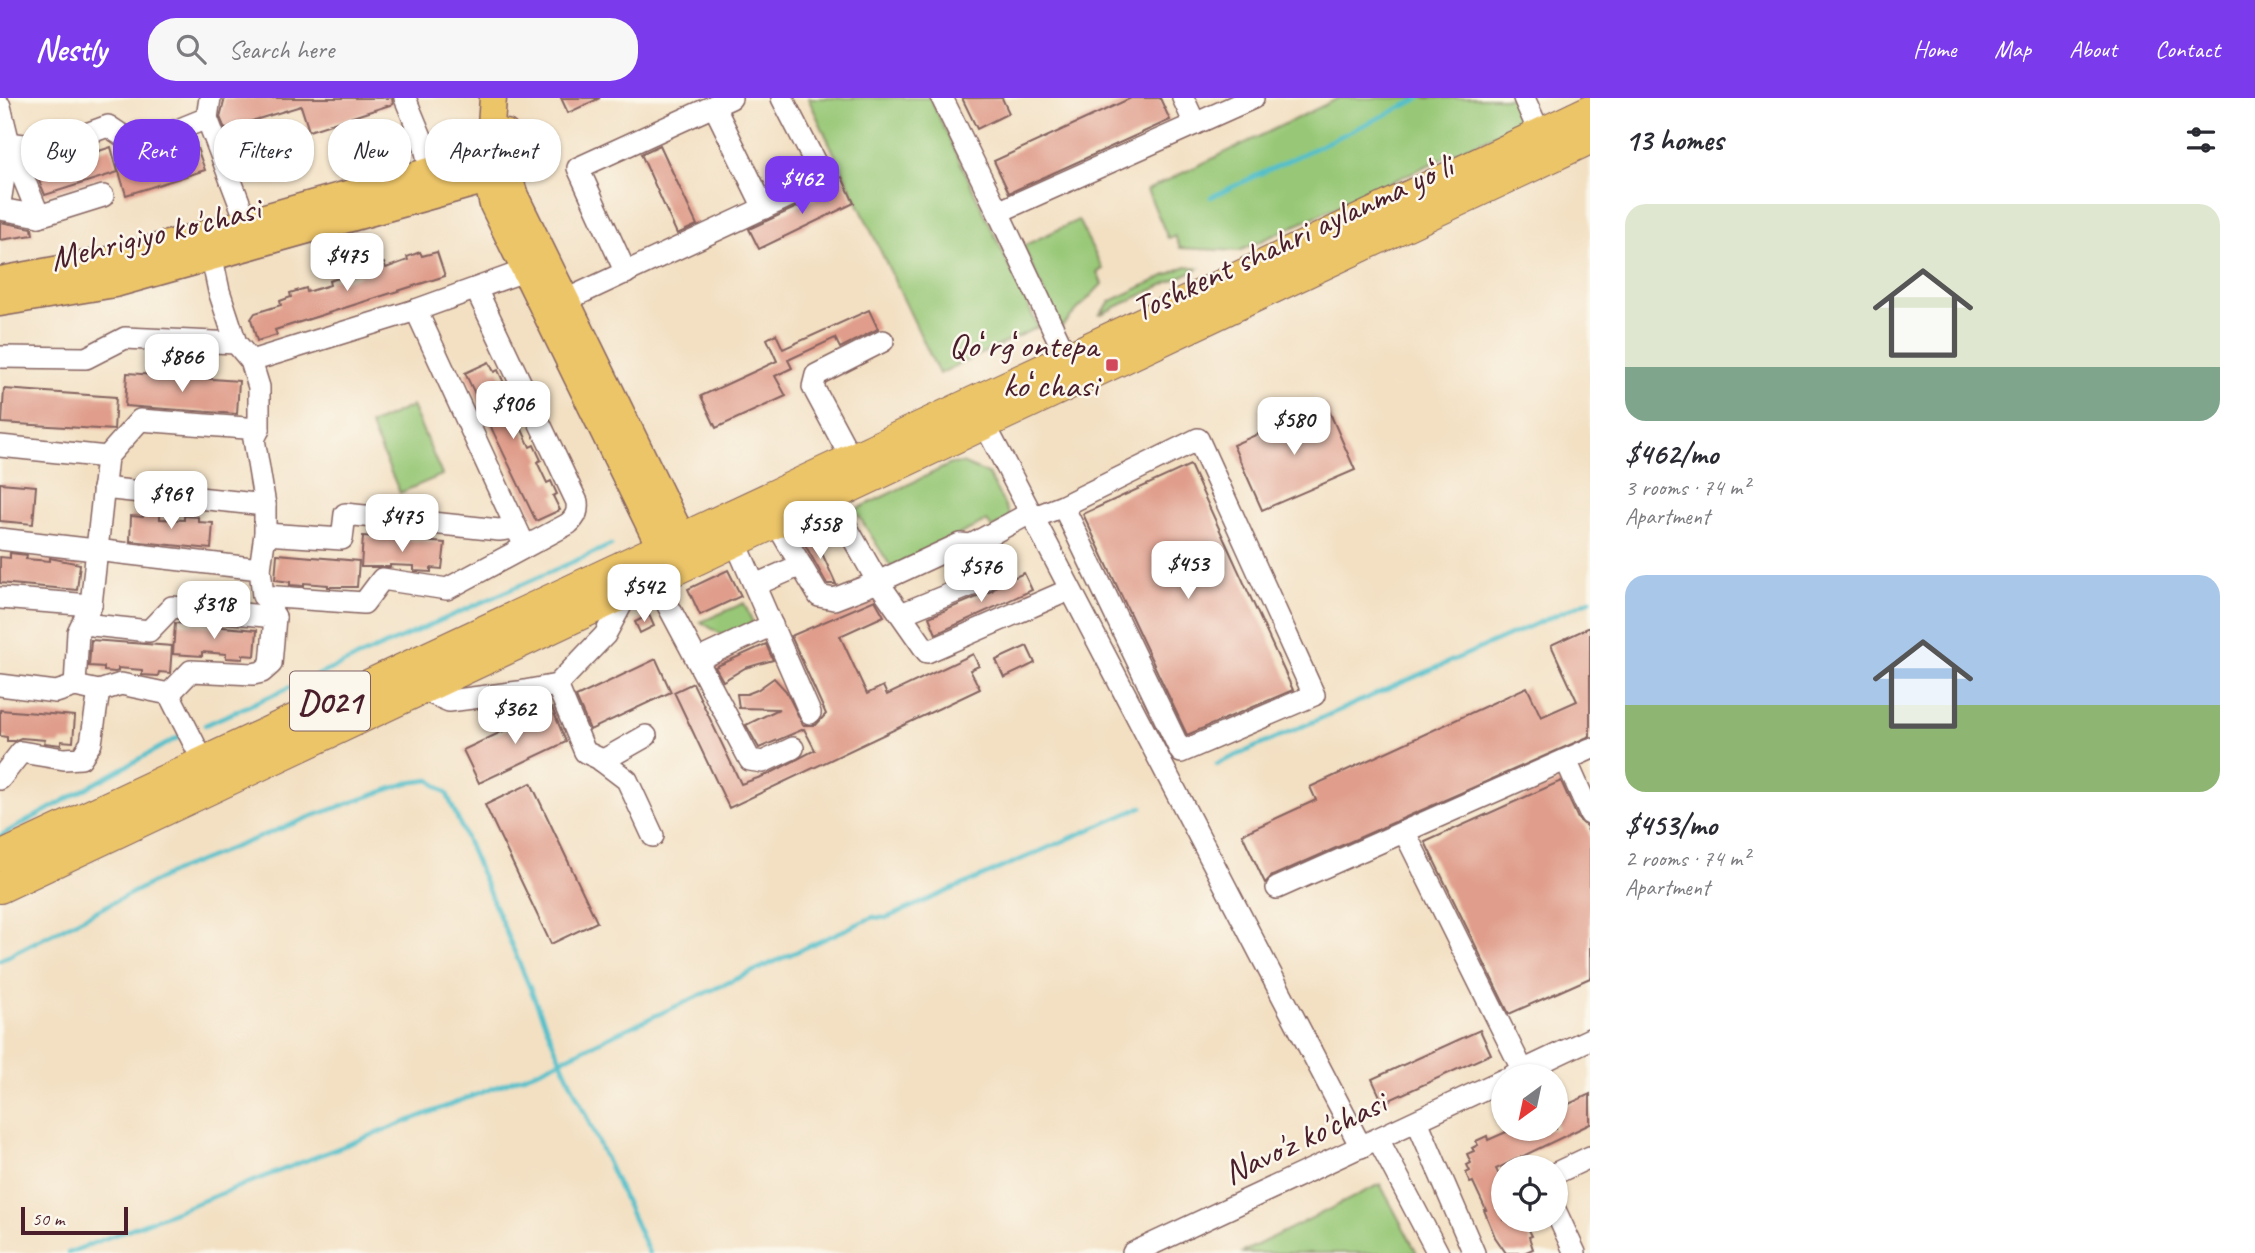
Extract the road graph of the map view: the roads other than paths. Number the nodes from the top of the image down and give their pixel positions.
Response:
1 (405, 98) edge
2 (493, 98) edge
3 (508, 98) edge
4 (782, 98) edge
5 (942, 98) edge
6 (1183, 98) edge
7 (1253, 98) edge
8 (1524, 98) edge
9 (723, 102) edge
10 (0, 106) edge
11 (209, 108) edge
12 (1590, 110) edge
13 (494, 119) edge
14 (503, 119) edge
15 (1195, 124) junction
16 (1539, 134) junction
17 (1590, 139) edge
18 (5, 142) edge
19 (425, 148) edge
20 (425, 174) edge
21 (480, 182) edge
22 (488, 182) edge
23 (511, 182) edge
24 (103, 196) dead end
25 (0, 203) edge
26 (764, 208) junction
27 (0, 209) edge
28 (998, 212) junction
29 (39, 216) junction
30 (247, 223) junction
31 (212, 258) junction
32 (524, 271) junction
33 (626, 273) junction
34 (0, 280) edge
35 (476, 289) junction
36 (566, 300) junction
37 (0, 303) edge
38 (416, 310) junction
39 (883, 341) dead end
40 (236, 343) junction
41 (0, 357) edge
42 (1067, 358) junction
43 (251, 361) junction
44 (985, 425) junction
45 (259, 429) junction
46 (0, 446) edge
47 (107, 457) junction
48 (851, 458) junction
49 (103, 488) junction
50 (830, 498) junction
51 (265, 505) junction
52 (1063, 506) junction
53 (1031, 515) junction
54 (776, 523) junction
55 (265, 534) junction
56 (513, 535) junction
57 (0, 539) edge
58 (671, 542) junction
59 (736, 542) junction
60 (971, 545) junction
61 (98, 548) junction
62 (801, 565) junction
63 (683, 567) junction
64 (260, 569) junction
65 (655, 581) junction
66 (878, 582) junction
67 (754, 585) junction
68 (1069, 590) junction
69 (627, 594) junction
70 (262, 596) junction
71 (0, 598) edge
72 (87, 614) junction
73 (901, 614) junction
74 (275, 617) junction
75 (772, 625) junction
76 (697, 660) junction
77 (0, 685) edge
78 (557, 685) junction
79 (75, 686) junction
80 (423, 690) junction
81 (99, 691) junction
82 (169, 694) junction
83 (810, 713) dead end
84 (646, 736) dead end
85 (793, 748) dead end
86 (1590, 749) edge
87 (1566, 760) junction
88 (203, 761) junction
89 (602, 761) junction
90 (0, 779) edge
91 (215, 788) junction
92 (1590, 814) edge
93 (1405, 832) junction
94 (44, 835) junction
95 (653, 836) dead end
96 (0, 856) edge
97 (56, 862) junction
98 (0, 888) edge
99 (1277, 888) dead end
100 (1590, 1039) edge
101 (1507, 1064) edge
102 (1537, 1064) edge
103 (1491, 1086) edge
104 (1417, 1121) junction
105 (1369, 1143) junction
106 (1590, 1157) edge
107 (1568, 1167) edge
108 (1565, 1232) edge
109 (1590, 1246) edge
110 (1133, 1253) edge
111 (1438, 1253) edge
112 (1474, 1253) edge
113 (1575, 1253) edge

1 - 19 street
2 - 13 main road
3 - 14 main road
4 - 26 street
5 - 28 street
6 - 15 street
7 - 15 street
8 - 16 street
9 - 26 street
9 - 33 street
10 - 18 street
11 - 18 street
11 - 30 street
12 - 16 highway, Toshkent shahri aylanma yoʻli / D021
15 - 28 street
16 - 42 highway, Toshkent shahri aylanma yoʻli / D021
17 - 44 highway, Toshkent shahri aylanma yoʻli / D021
18 - 25 street
18 - 29 street
20 - 30 main road, Mehrigiyo ko'chasi
21 - 31 main road, Mehrigiyo ko'chasi
22 - 32 main road
23 - 36 main road
24 - 29 street
26 - 33 street
27 - 29 street
28 - 42 street
30 - 34 main road, Mehrigiyo ko'chasi
31 - 37 main road, Mehrigiyo ko'chasi
31 - 40 street
32 - 35 street
32 - 58 main road
33 - 36 street
35 - 38 street
35 - 56 street
36 - 58 main road
38 - 43 street
38 - 56 street
39 - 48 street
40 - 41 street
40 - 43 street
42 - 48 highway, Toshkent shahri aylanma yoʻli / D021
43 - 45 street
44 - 50 highway, Toshkent shahri aylanma yoʻli / D021
44 - 53 street
45 - 47 street
45 - 51 street
46 - 47 street
47 - 49 street
48 - 58 highway, Toshkent shahri aylanma yoʻli / D021
49 - 51 street
49 - 61 street
50 - 54 highway, Toshkent shahri aylanma yoʻli / D021
50 - 66 street
51 - 55 street
52 - 52 street
52 - 53 street
53 - 60 street
53 - 68 street
54 - 59 highway, Toshkent shahri aylanma yoʻli / D021
54 - 62 street
55 - 56 street
55 - 64 street
56 - 70 street
57 - 61 street
58 - 63 main road
58 - 88 highway, Toshkent shahri aylanma yoʻli / D021
59 - 63 highway, Toshkent shahri aylanma yoʻli / D021
59 - 67 street
60 - 66 street
60 - 73 street
61 - 64 street
61 - 72 street
62 - 66 street
62 - 67 street
63 - 65 highway, Toshkent shahri aylanma yoʻli / D021
64 - 70 street
65 - 69 highway, Toshkent shahri aylanma yoʻli / D021
65 - 76 street
66 - 73 street
67 - 75 street
68 - 73 street
68 - 105 street
69 - 78 street
69 - 80 highway, Toshkent shahri aylanma yoʻli / D021
70 - 74 street
71 - 72 street
72 - 74 street
72 - 79 street
74 - 82 street
75 - 76 street
75 - 83 street
76 - 85 street
77 - 79 street
78 - 80 street
78 - 89 street
79 - 81 street
80 - 91 highway, Toshkent shahri aylanma yoʻli / D021
81 - 82 street
81 - 90 street
82 - 88 street
84 - 89 street
86 - 87 street
87 - 92 street
87 - 93 street
88 - 91 highway
88 - 94 highway, Toshkent shahri aylanma yoʻli / D021
89 - 95 street
91 - 97 highway, Toshkent shahri aylanma yoʻli / D021
93 - 99 street
93 - 101 street
94 - 96 highway, Toshkent shahri aylanma yoʻli / D021
94 - 97 highway
97 - 98 highway, Toshkent shahri aylanma yoʻli / D021
100 - 102 street, Navo'z ko'chasi
103 - 104 street, Navo'z ko'chasi
104 - 105 street, Navo'z ko'chasi
104 - 112 street
105 - 110 street, Navo'z ko'chasi
105 - 111 street
106 - 107 street
108 - 113 street
109 - 113 street

